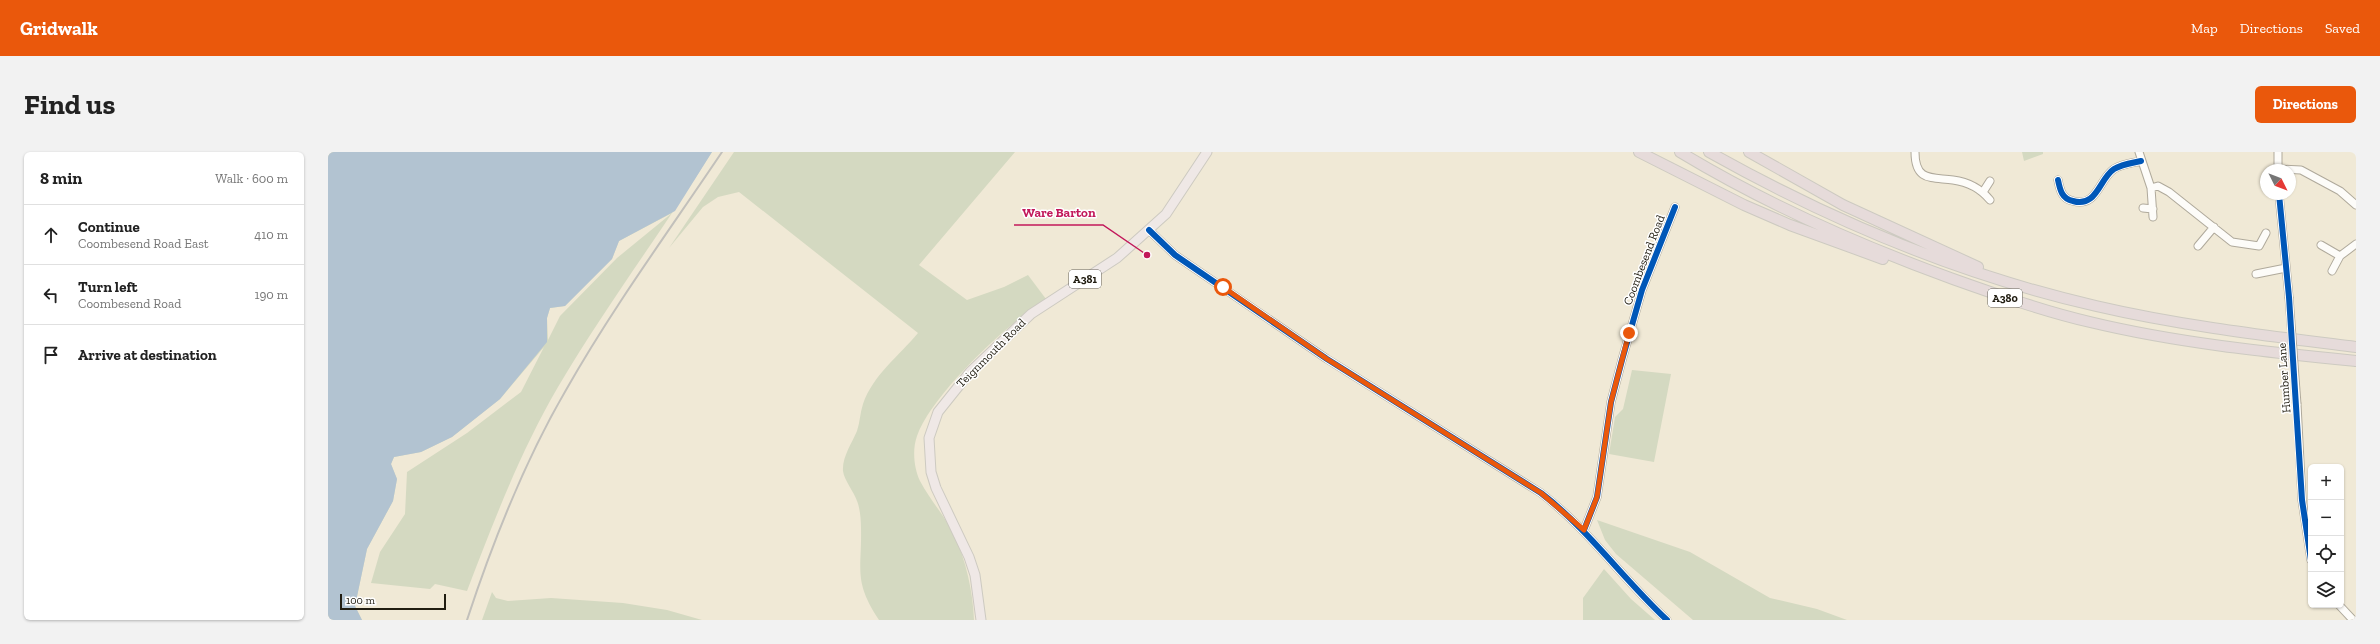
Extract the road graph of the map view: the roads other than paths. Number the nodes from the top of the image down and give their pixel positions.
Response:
1 (1207, 152) edge
2 (1639, 152) edge
3 (1680, 152) edge
4 (1709, 152) edge
5 (1749, 152) edge
6 (1915, 152) edge
7 (2139, 152) edge
8 (2278, 152) edge
9 (2141, 161) junction
10 (2278, 164) edge
11 (2296, 170) edge
12 (2058, 180) dead end
13 (1990, 182) dead end
14 (2151, 188) junction
15 (1983, 192) junction
16 (1990, 200) dead end
17 (2280, 200) edge
18 (2356, 205) edge
19 (1676, 207) dead end
20 (2143, 208) dead end
21 (2153, 209) junction
22 (2153, 217) dead end
23 (2214, 227) junction
24 (1149, 230) junction
25 (2266, 233) dead end
26 (2356, 244) edge
27 (2321, 245) dead end
28 (2198, 246) dead end
29 (2340, 256) junction
30 (1918, 267) junction
31 (2286, 268) junction
32 (2332, 271) dead end
33 (2256, 274) dead end
34 (2005, 281) junction
35 (2356, 346) edge
36 (2356, 361) edge
37 (1584, 530) junction
38 (2308, 540) edge
39 (2342, 608) edge
40 (981, 620) edge
41 (1667, 620) edge
42 (2353, 620) edge

1 - 24 main road, Teignmouth Road / A381
2 - 30 highway, A380
3 - 30 highway, A380
4 - 34 highway, A380
5 - 34 highway, A380
6 - 15 street
7 - 9 street
8 - 10 street
9 - 12 street
9 - 14 street
11 - 18 street
13 - 15 street
14 - 21 street
14 - 23 street
15 - 16 street
17 - 31 street, Humber Lane
19 - 37 street, Coombesend Road
20 - 21 street
21 - 22 street
23 - 25 street
23 - 28 street
24 - 37 street
24 - 40 main road, Teignmouth Road / A381
26 - 29 street
27 - 29 street
29 - 32 street
30 - 36 highway, A380
31 - 33 street
31 - 38 street, Humber Lane, bridge
34 - 35 highway, A380
37 - 41 street
39 - 42 street

